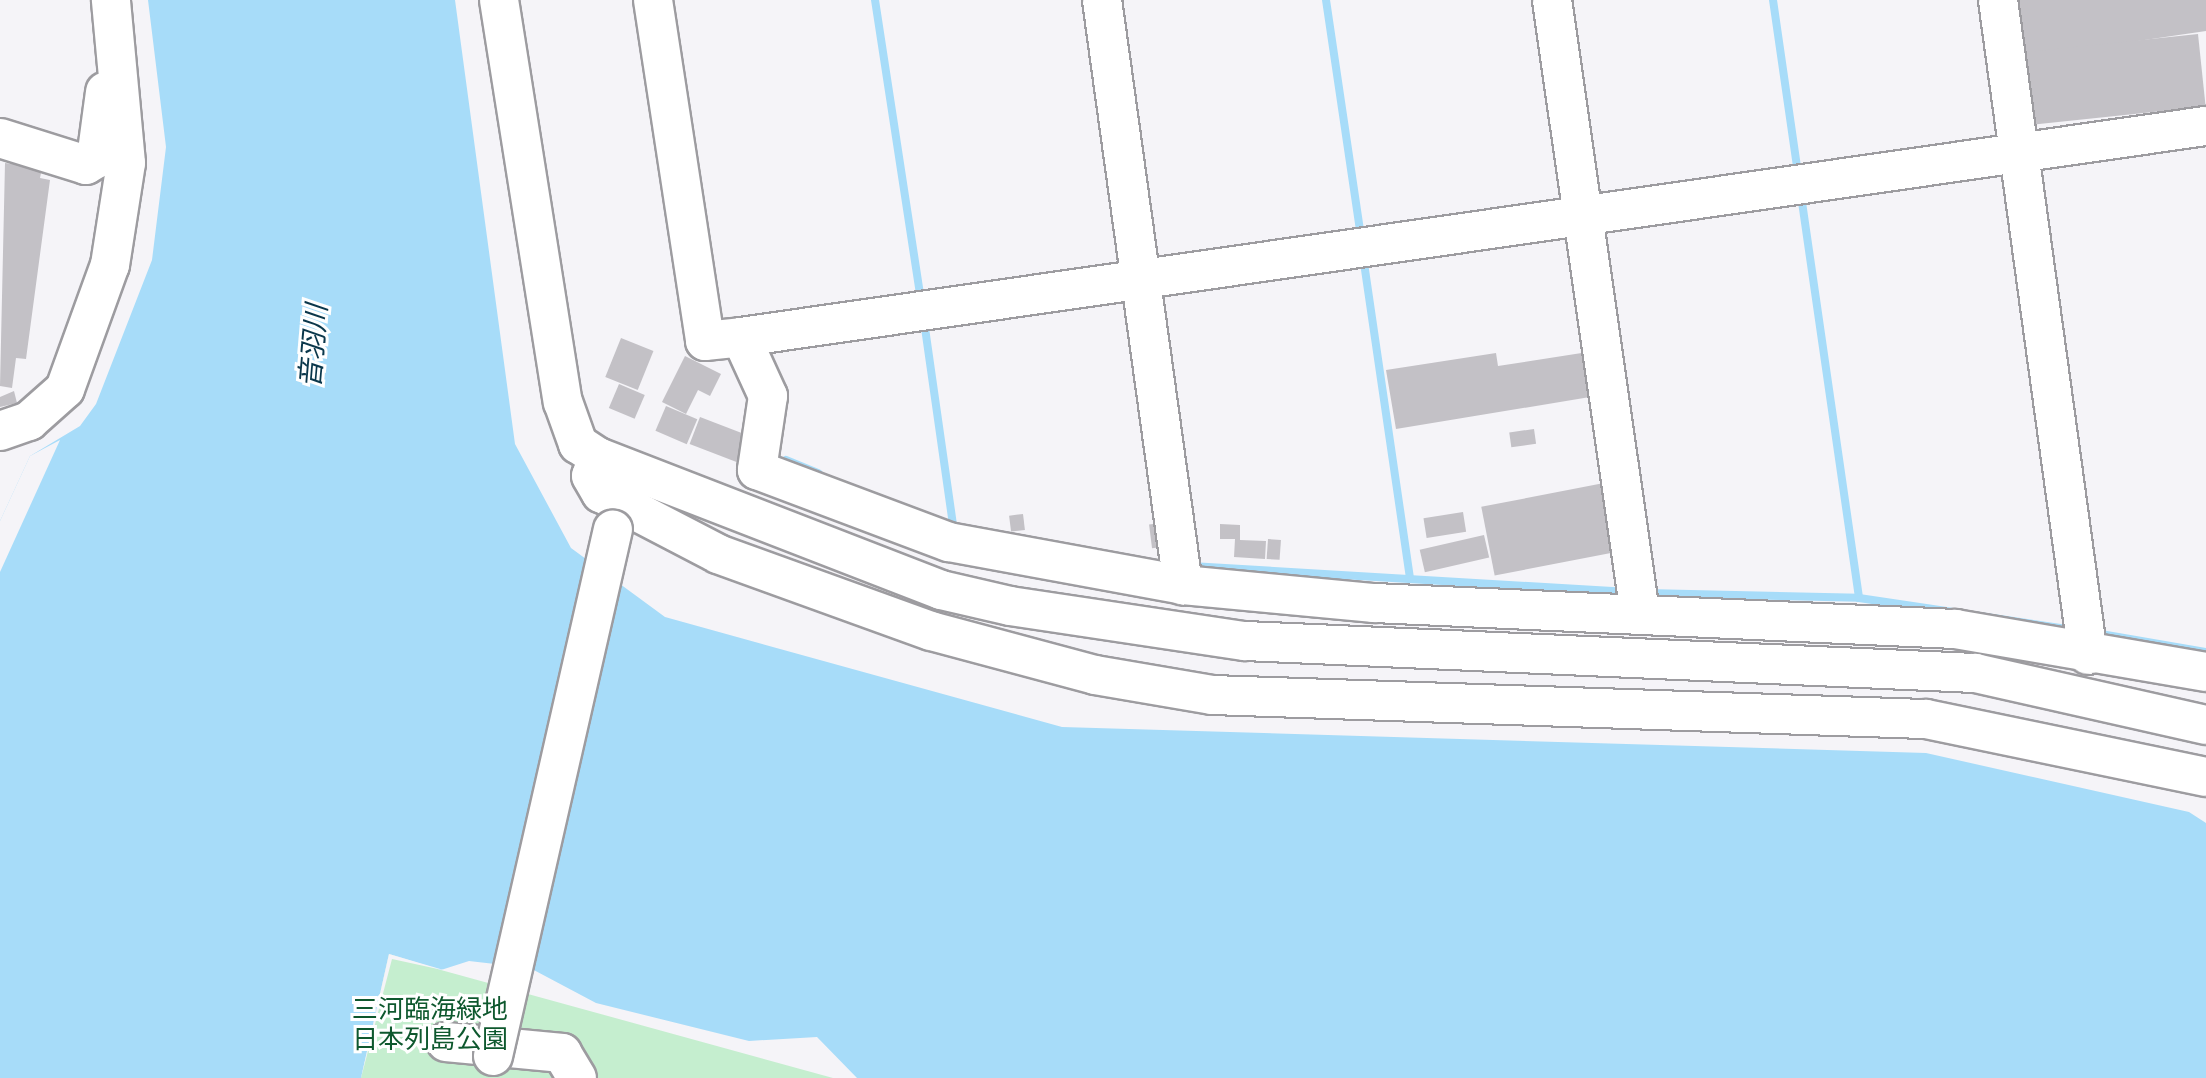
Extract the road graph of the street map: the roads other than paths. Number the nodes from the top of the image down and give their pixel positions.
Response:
1 (111, 0) edge
2 (499, 0) edge
3 (653, 0) edge
4 (1102, 0) edge
5 (1552, 0) edge
6 (1998, 0) edge
7 (120, 54) junction
8 (2206, 126) edge
9 (0, 138) edge
10 (2020, 152) junction
11 (1585, 221) junction
12 (1143, 278) junction
13 (741, 337) junction
14 (0, 431) edge
15 (598, 457) junction
16 (617, 516) junction
17 (1183, 585) junction
18 (1640, 614) junction
19 (2088, 655) junction
20 (2206, 672) edge
21 (2206, 725) edge
22 (2206, 777) edge
23 (494, 1017) dead end
24 (446, 1042) dead end
25 (570, 1066) edge
26 (491, 1067) edge

1 - 7 street
2 - 15 street
3 - 13 street
4 - 12 street
5 - 11 street
6 - 10 street
7 - 9 street
7 - 14 street
8 - 10 street
10 - 11 street
10 - 19 street
11 - 12 street
11 - 18 street
12 - 13 street
12 - 17 street
13 - 17 street
15 - 16 street
15 - 21 street
16 - 22 street
16 - 26 street, bridge
17 - 18 street
18 - 19 street
19 - 20 street
23 - 25 street
24 - 25 street

